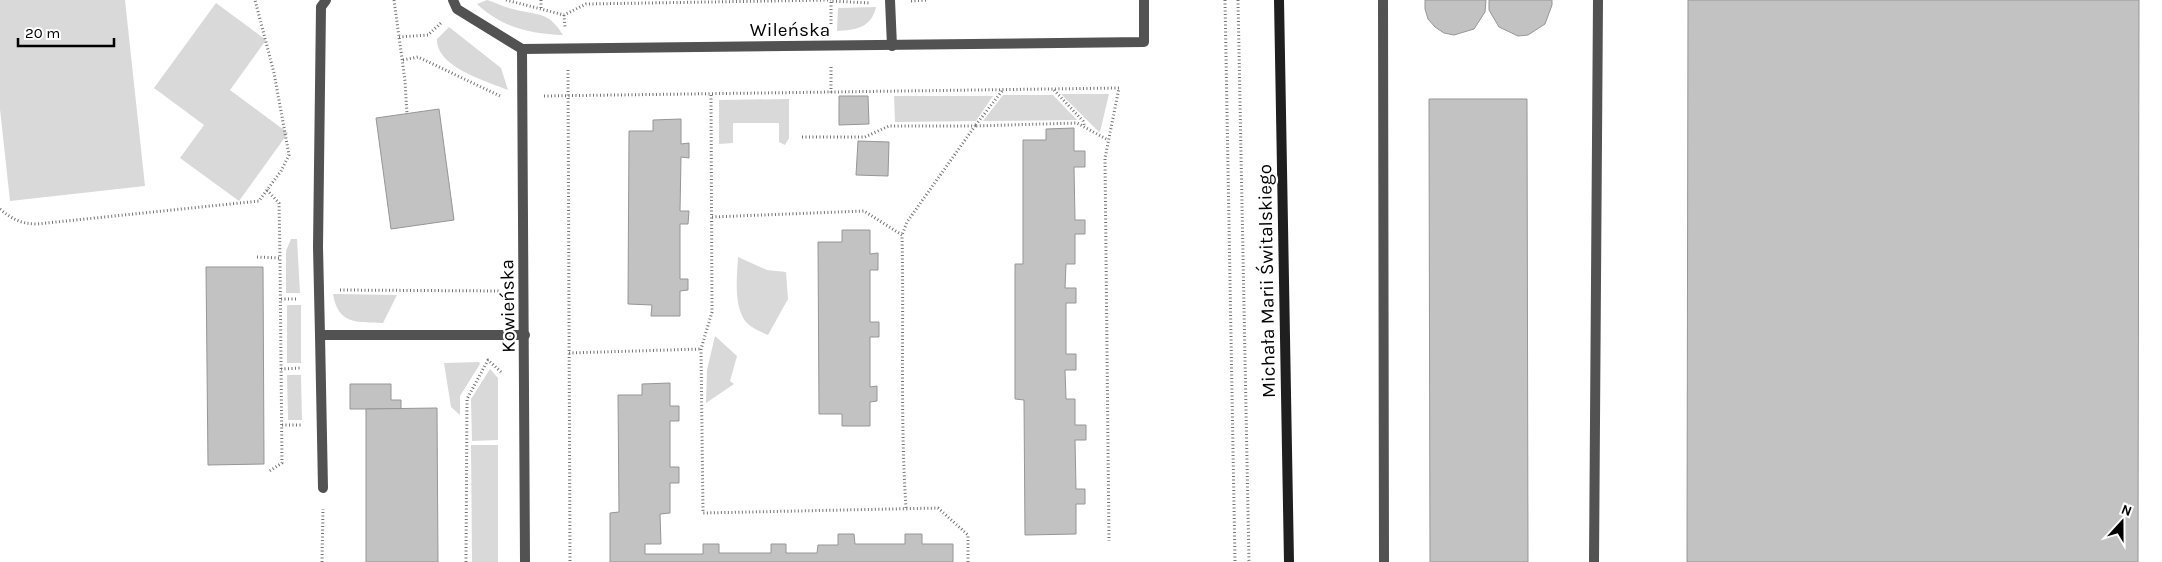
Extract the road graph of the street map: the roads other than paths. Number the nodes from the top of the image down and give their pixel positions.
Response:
1 (326, 0) edge
2 (890, 0) edge
3 (1144, 0) edge
4 (1279, 0) edge
5 (1383, 0) edge
6 (1598, 0) edge
7 (455, 4) edge
8 (892, 46) junction
9 (522, 49) junction
10 (320, 335) junction
11 (525, 335) junction
12 (323, 488) road end
13 (526, 562) edge
14 (1289, 562) edge
15 (1384, 562) edge
16 (1594, 562) edge

1 - 10 street
2 - 8 street
3 - 8 street, Wileńska
4 - 14 main road, Michała Marii Świtalskiego
5 - 15 street
6 - 16 street
7 - 9 street
8 - 9 street, Wileńska
9 - 11 street, Kowieńska
10 - 11 street
10 - 12 street
11 - 13 street, Kowieńska

